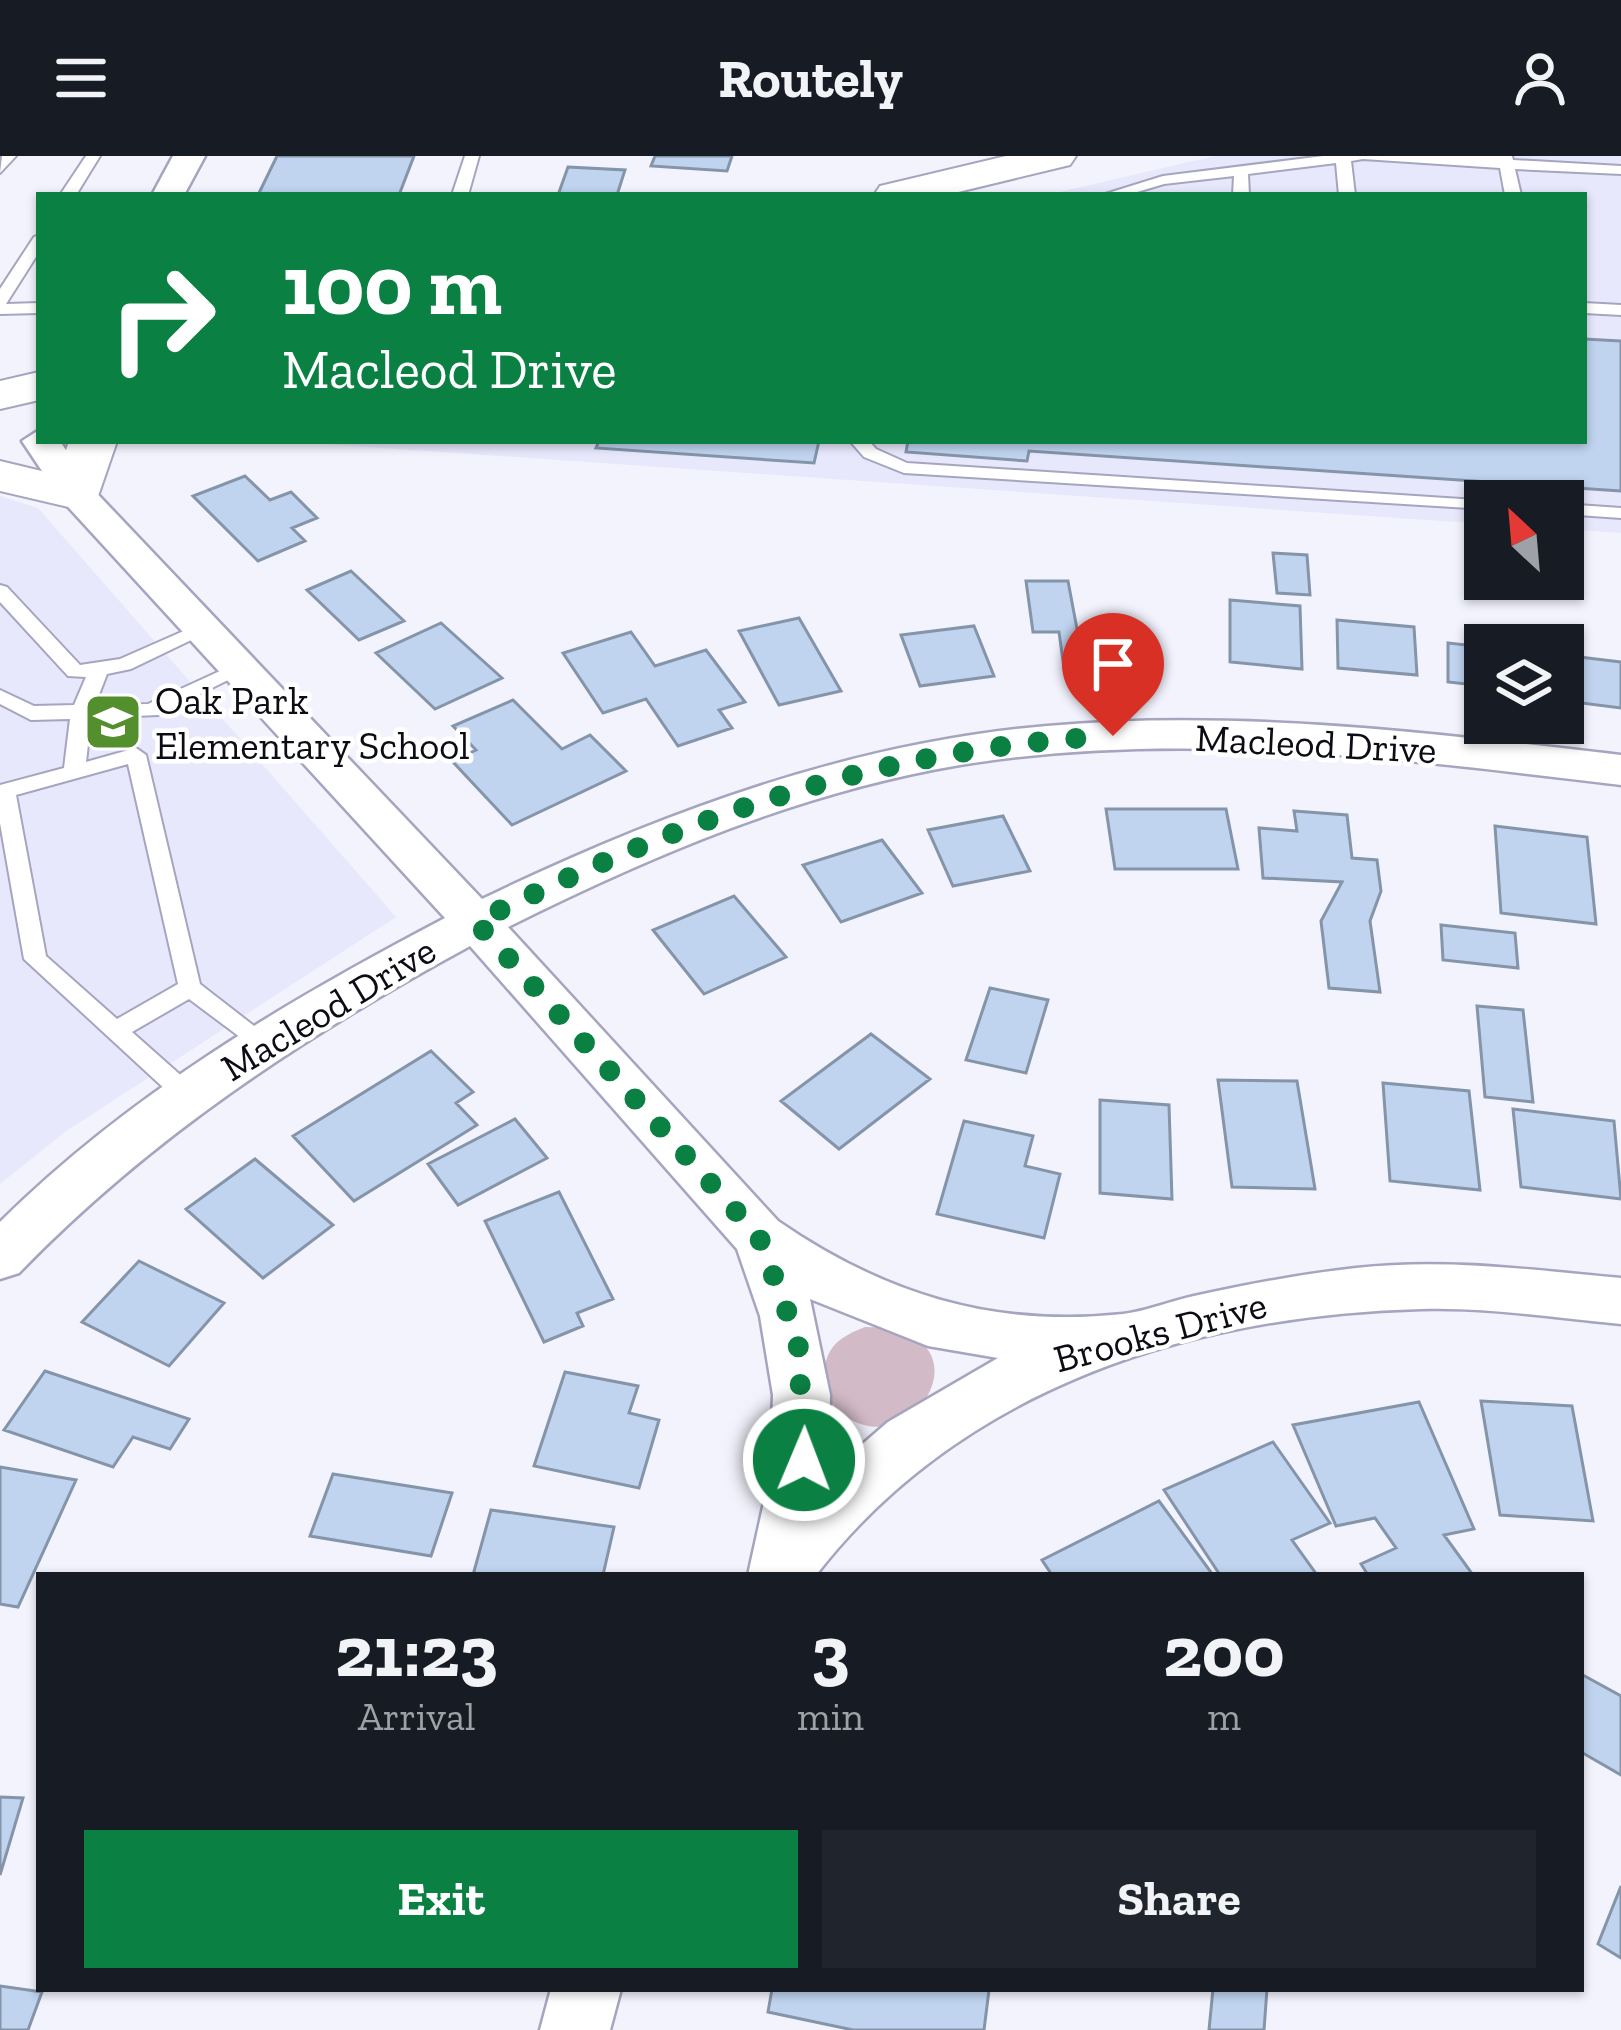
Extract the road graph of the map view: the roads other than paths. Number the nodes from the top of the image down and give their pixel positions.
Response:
1 (9, 156) edge
2 (93, 156) edge
3 (189, 156) edge
4 (472, 156) edge
5 (1056, 156) edge
6 (1356, 157) edge
7 (1505, 159) edge
8 (0, 169) edge
9 (1241, 170) junction
10 (1621, 170) edge
11 (956, 177) edge
12 (70, 192) edge
13 (170, 192) edge
14 (461, 192) edge
15 (905, 192) edge
16 (1121, 192) edge
17 (1240, 192) edge
18 (1348, 192) edge
19 (1513, 192) edge
20 (36, 245) edge
21 (0, 305) edge
22 (36, 308) edge
23 (1587, 308) edge
24 (1621, 310) edge
25 (36, 387) edge
26 (0, 395) edge
27 (43, 444) edge
28 (92, 444) edge
29 (862, 444) edge
30 (0, 476) edge
31 (77, 494) junction
32 (1464, 503) edge
33 (1584, 510) edge
34 (1621, 513) edge
35 (0, 591) edge
36 (202, 629) junction
37 (240, 669) junction
38 (99, 670) junction
39 (0, 696) edge
40 (81, 714) junction
41 (1621, 770) edge
42 (74, 772) junction
43 (476, 922) junction
44 (190, 988) junction
45 (116, 1031) junction
46 (264, 1043) junction
47 (188, 1095) junction
48 (759, 1237) junction
49 (6, 1242) edge
50 (1621, 1301) edge
51 (1117, 1337) junction
52 (778, 1572) edge
53 (780, 1572) edge
54 (585, 1992) edge
55 (575, 2030) edge

1 - 8 lane
2 - 12 lane
3 - 13 street
4 - 14 lane
5 - 11 main road
6 - 7 lane
6 - 9 lane
6 - 18 lane
7 - 10 lane
7 - 19 lane
9 - 16 lane
9 - 17 lane
11 - 15 main road
20 - 21 lane
21 - 22 lane
23 - 24 lane
25 - 26 main road
27 - 31 street
28 - 31 main road
29 - 32 lane
30 - 31 main road
31 - 36 street
33 - 34 lane
35 - 38 lane
36 - 37 street
36 - 38 lane
37 - 40 lane
37 - 43 street
38 - 40 lane
39 - 40 lane
40 - 42 lane
41 - 43 street, Macleod Drive
42 - 44 lane
42 - 45 lane
43 - 46 street, Macleod Drive
43 - 48 street
44 - 45 lane
44 - 46 lane
45 - 47 lane
46 - 47 street, Macleod Drive
47 - 49 street, Macleod Drive
48 - 51 street
48 - 52 street
50 - 51 street, Brooks Drive
51 - 53 street, Brooks Drive
54 - 55 street

